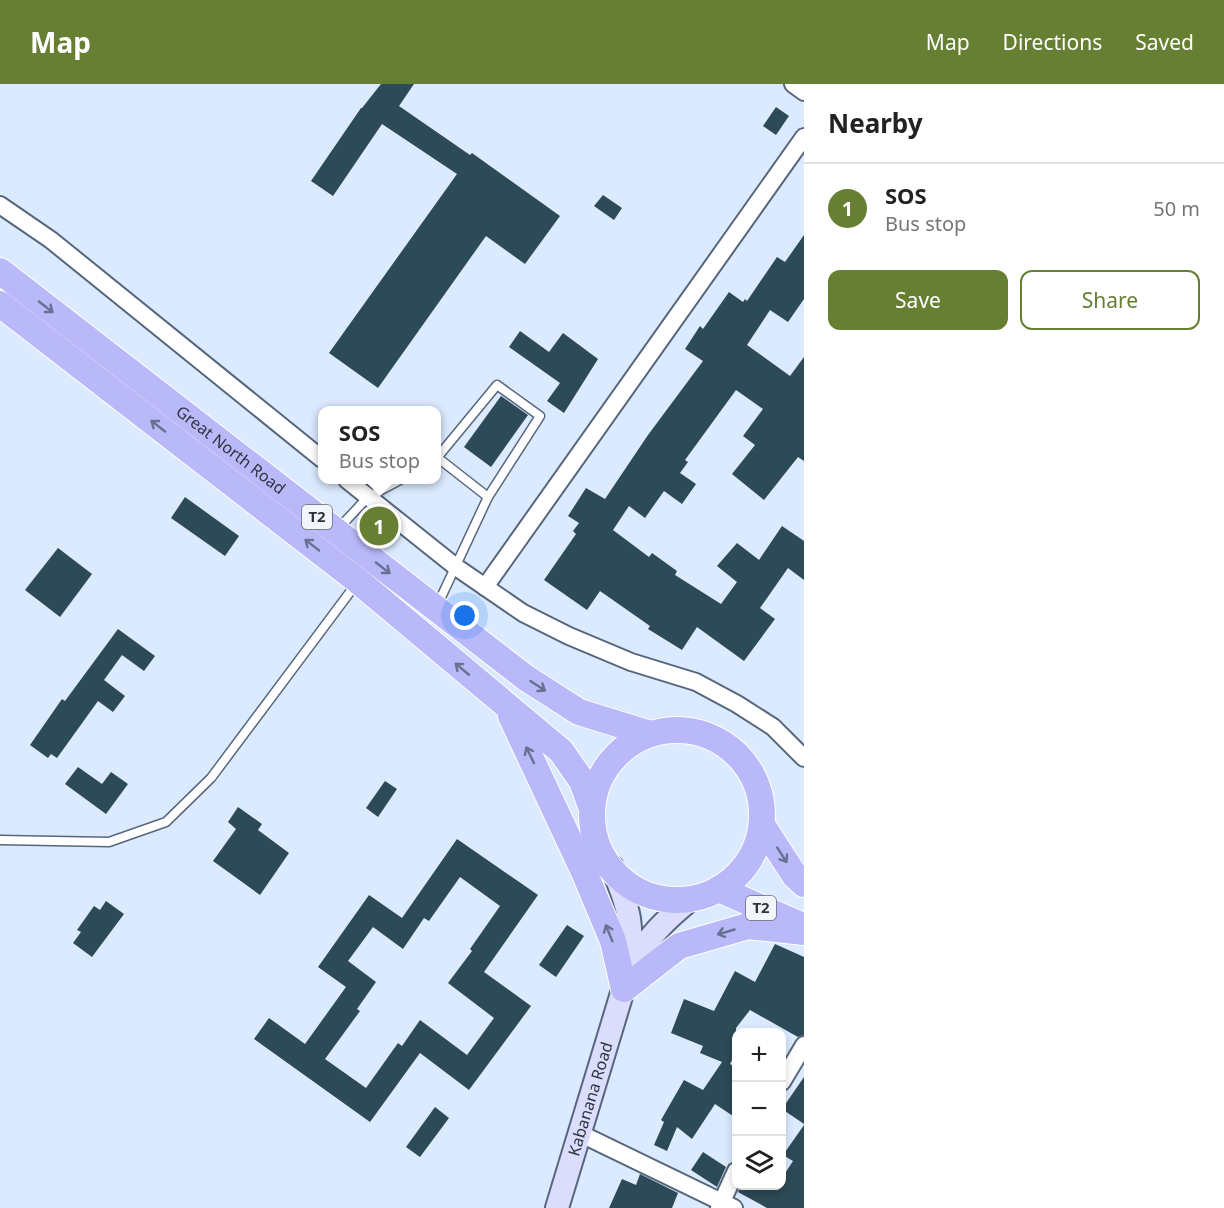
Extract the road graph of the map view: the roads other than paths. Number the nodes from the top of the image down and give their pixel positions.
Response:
1 (793, 84) edge
2 (804, 92) edge
3 (804, 137) edge
4 (0, 205) edge
5 (0, 271) edge
6 (0, 304) edge
7 (441, 453) edge
8 (318, 456) edge
9 (441, 461) edge
10 (351, 484) edge
11 (392, 484) edge
12 (368, 497) junction
13 (488, 497) junction
14 (336, 531) junction
15 (456, 567) junction
16 (358, 581) junction
17 (485, 587) junction
18 (435, 609) junction
19 (507, 708) junction
20 (650, 734) junction
21 (804, 758) edge
22 (591, 806) junction
23 (762, 825) junction
24 (0, 840) edge
25 (612, 867) junction
26 (804, 884) edge
27 (719, 889) junction
28 (691, 899) junction
29 (804, 927) edge
30 (804, 932) edge
31 (626, 980) junction
32 (804, 1045) edge
33 (786, 1075) edge
34 (579, 1133) junction
35 (732, 1184) edge
36 (725, 1206) edge
37 (557, 1208) edge

1 - 2 street
3 - 17 street
4 - 8 street
5 -> 14 main road, Great North Road / T2
16 -> 6 main road, Great North Road / T2
7 - 13 lane
9 - 13 lane
10 - 12 street
11 - 12 lane
12 - 14 lane
12 - 15 street
13 - 15 lane
14 -> 18 main road, Great North Road / T2
15 - 17 street
15 - 18 lane
19 -> 16 main road, Great North Road / T2
16 - 24 lane
17 - 21 street
18 -> 20 main road, Great North Road / T2
19 - 22 main road, Great North Road / T2
31 -> 19 main road
20 - 22 main road, T2
20 - 23 main road, T2
22 - 25 main road, T2
23 -> 26 main road, T2
23 - 27 main road, T2
25 - 28 main road, T2
25 - 31 street
27 - 28 main road, T2
27 - 29 main road, T2
28 - 31 street
30 -> 31 main road
31 - 34 street, Kabanana Road
32 - 33 street
34 - 36 street
34 - 37 street, Kabanana Road
35 - 36 street

